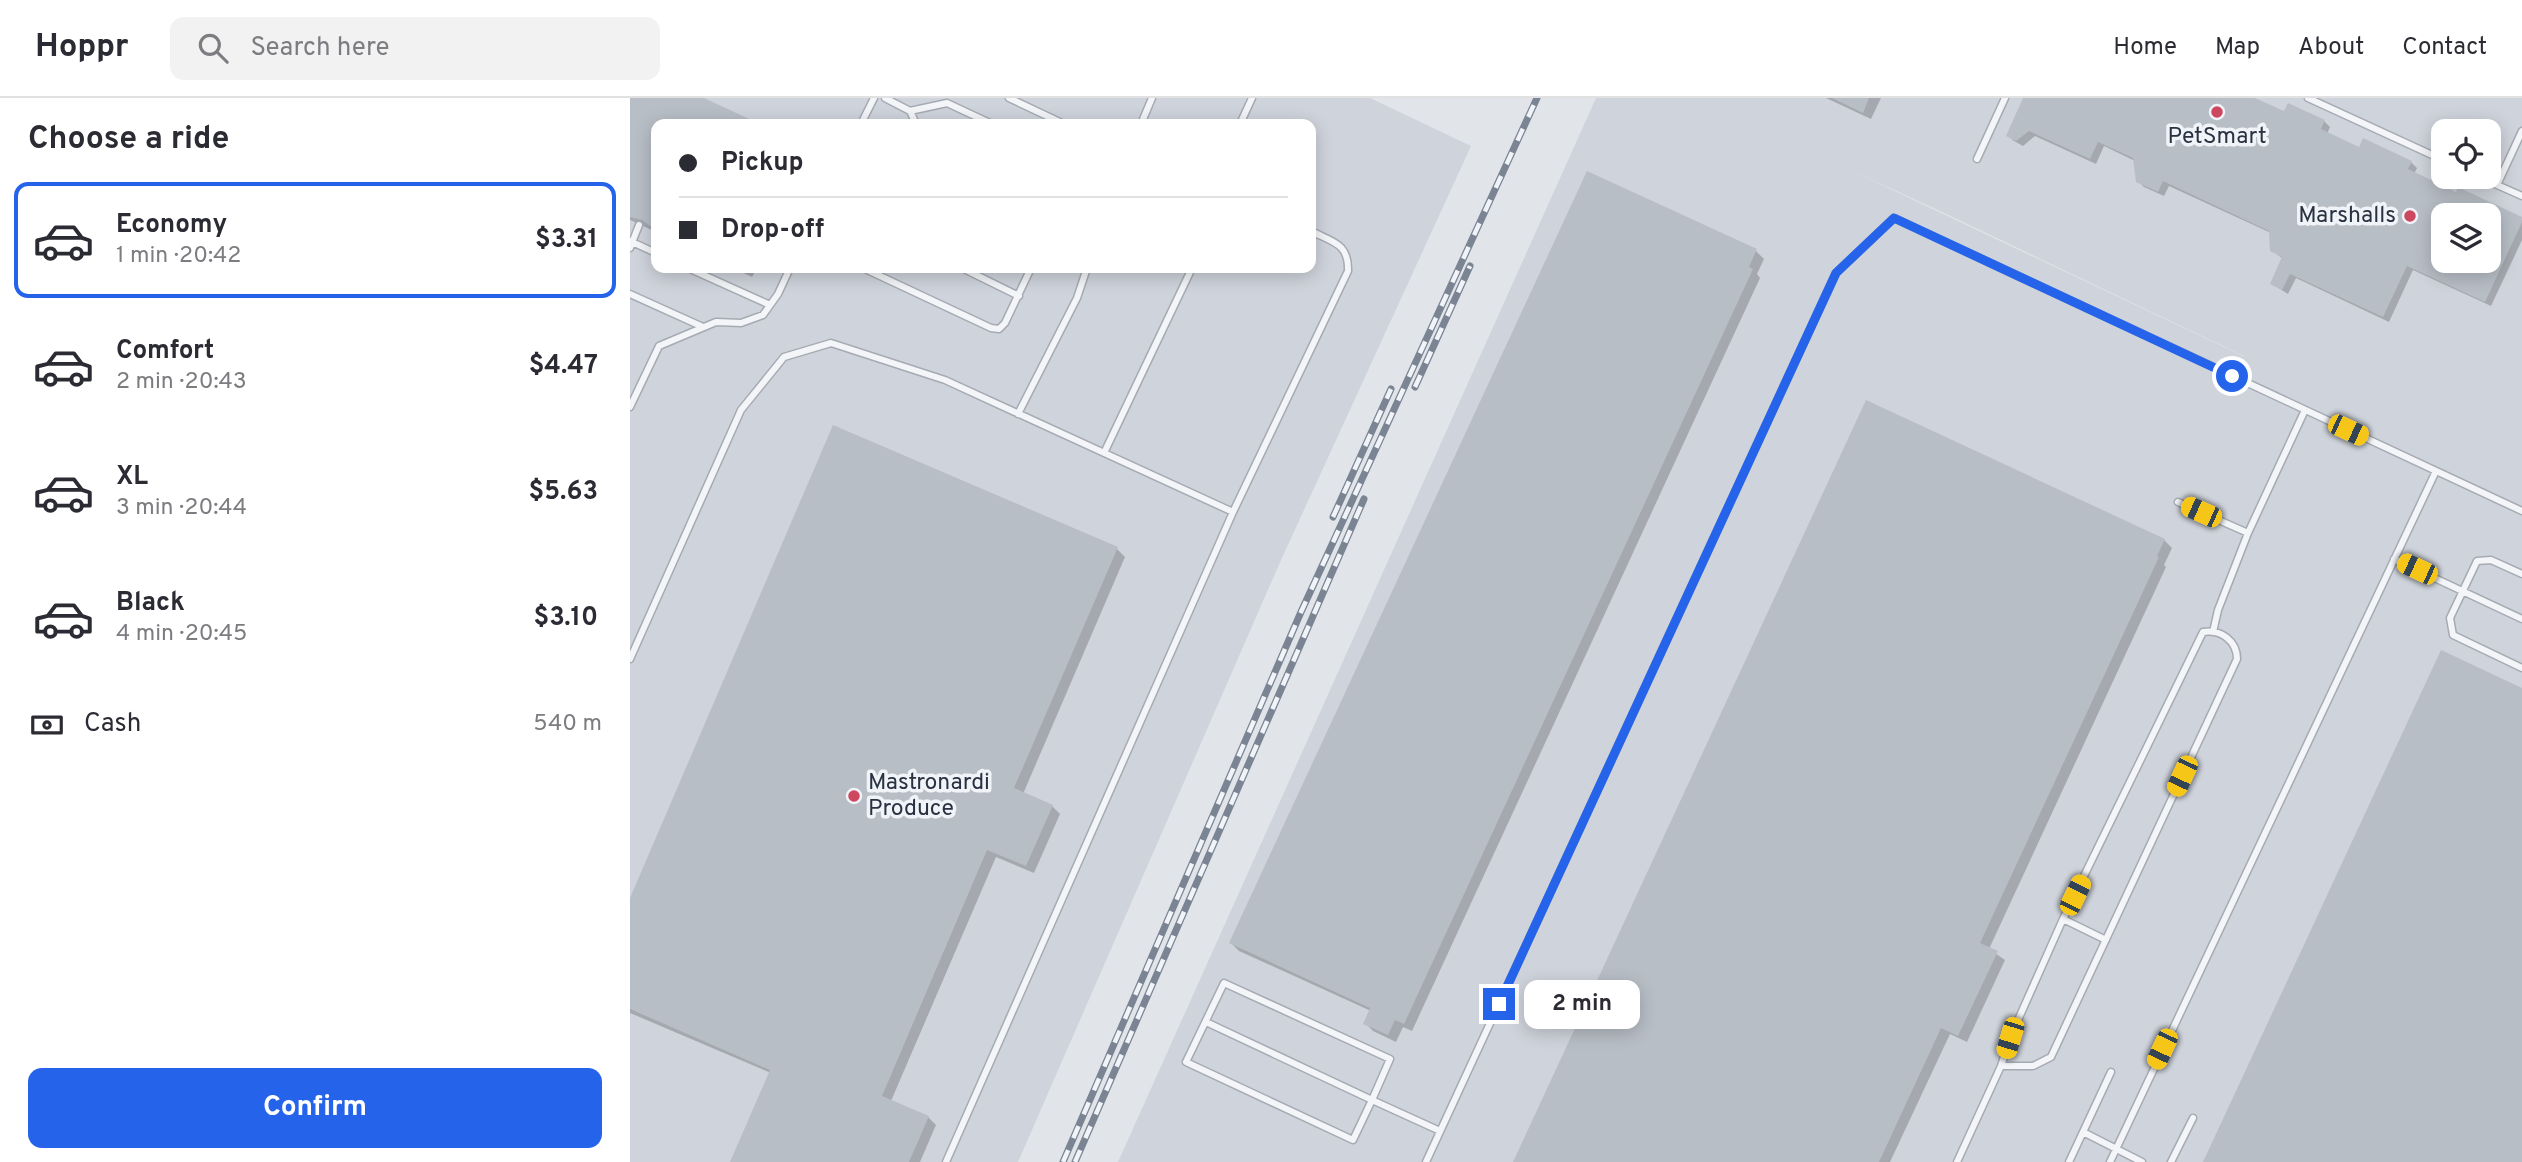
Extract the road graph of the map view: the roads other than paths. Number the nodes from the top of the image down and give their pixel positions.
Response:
1 (874, 98) edge
2 (885, 98) edge
3 (1009, 98) edge
4 (1153, 98) edge
5 (1252, 98) edge
6 (2005, 98) edge
7 (2308, 98) edge
8 (910, 111) junction
9 (864, 119) edge
10 (914, 119) edge
11 (981, 119) edge
12 (1053, 119) edge
13 (1142, 119) edge
14 (1242, 119) edge
15 (2522, 131) edge
16 (2431, 154) edge
17 (1977, 159) dead end
18 (2501, 176) edge
19 (2501, 187) edge
20 (2522, 196) edge
21 (639, 225) dead end
22 (1316, 234) edge
23 (631, 244) edge
24 (651, 251) edge
25 (699, 273) edge
26 (787, 273) edge
27 (874, 273) edge
28 (972, 273) edge
29 (1029, 273) edge
30 (1085, 273) edge
31 (1190, 273) edge
32 (630, 295) edge
33 (1018, 296) junction
34 (770, 305) junction
35 (703, 327) junction
36 (630, 407) edge
37 (2305, 410) junction
38 (1018, 414) junction
39 (1104, 453) junction
40 (2436, 471) junction
41 (2178, 502) dead end
42 (2522, 511) edge
43 (1233, 512) junction
44 (2248, 533) junction
45 (2394, 559) junction
46 (2522, 574) edge
47 (2463, 591) junction
48 (2522, 619) edge
49 (2213, 632) junction
50 (630, 659) edge
51 (2522, 668) edge
52 (2063, 919) junction
53 (2106, 940) junction
54 (1206, 1022) junction
55 (2001, 1066) junction
56 (2111, 1072) dead end
57 (1372, 1100) junction
58 (2193, 1118) dead end
59 (1440, 1131) junction
60 (2083, 1132) junction
61 (2116, 1149) junction
62 (946, 1162) edge
63 (1426, 1162) edge
64 (1956, 1162) edge
65 (2069, 1162) edge
66 (2110, 1162) edge
67 (2142, 1162) edge
68 (2171, 1162) edge

1 - 9 lane
2 - 8 lane
3 - 12 lane
4 - 13 lane
5 - 14 lane
6 - 17 lane
7 - 16 lane
8 - 10 lane
8 - 11 lane
15 - 18 lane
19 - 20 lane
21 - 23 lane
22 - 43 lane
23 - 24 lane
25 - 34 lane
26 - 34 lane
27 - 33 lane
28 - 33 lane
29 - 33 lane
30 - 38 lane
31 - 39 lane
32 - 35 lane
34 - 35 lane
35 - 36 lane
37 - 40 lane
37 - 44 lane
37 - 59 lane
38 - 39 lane
38 - 50 lane
39 - 43 lane
40 - 42 lane
40 - 45 lane
41 - 44 lane
43 - 62 lane
44 - 49 lane
45 - 47 lane
45 - 61 lane
46 - 47 lane
47 - 48 lane
47 - 51 lane
49 - 52 lane
49 - 53 lane
52 - 53 lane
52 - 55 lane
53 - 55 lane
54 - 57 lane
54 - 57 lane
54 - 57 lane
55 - 64 lane
56 - 60 lane
57 - 59 lane
58 - 68 lane
59 - 63 lane
60 - 61 lane
60 - 65 lane
61 - 66 lane
61 - 67 lane

